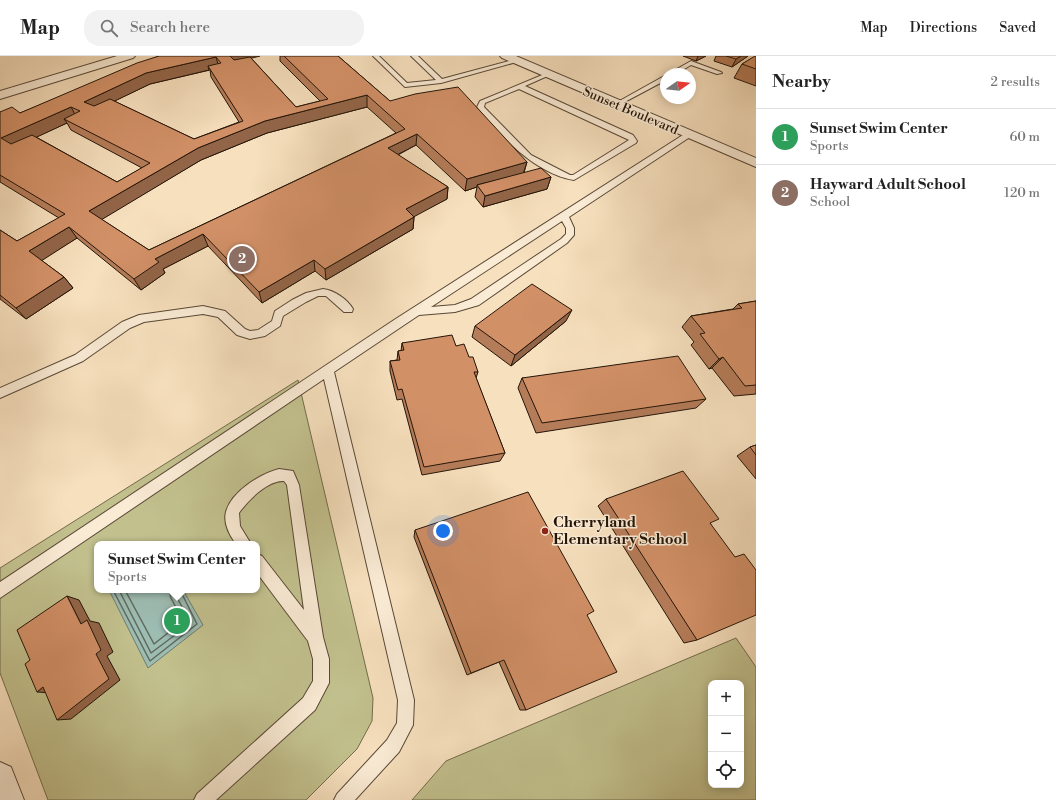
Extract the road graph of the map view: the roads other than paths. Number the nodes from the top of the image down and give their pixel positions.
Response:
1 (376, 56) edge
2 (414, 56) edge
3 (119, 57) edge
4 (512, 59) edge
5 (682, 68) edge
6 (549, 74) junction
7 (719, 74) dead end
8 (660, 80) edge
9 (441, 81) junction
10 (521, 87) junction
11 (0, 95) edge
12 (617, 104) junction
13 (684, 138) junction
14 (756, 164) edge
15 (564, 215) junction
16 (348, 309) dead end
17 (417, 312) junction
18 (328, 372) junction
19 (0, 393) edge
20 (242, 541) edge
21 (260, 565) edge
22 (0, 590) edge
23 (315, 637) junction
24 (0, 778) edge
25 (8, 800) edge
26 (203, 800) edge
27 (343, 800) edge

1 - 9 lane
2 - 9 lane
3 - 11 street
4 - 6 street, Sunset Boulevard
4 - 9 lane
5 - 7 lane
6 - 10 lane
6 - 12 street, Sunset Boulevard
8 - 12 lane
10 - 10 lane
12 - 13 street, Sunset Boulevard
13 - 14 street, Sunset Boulevard
13 - 15 lane
15 - 17 lane
15 - 17 lane
16 - 19 lane
17 - 18 lane
18 - 22 lane
18 - 27 lane
20 - 23 lane
21 - 23 lane
23 - 26 lane
24 - 25 street

